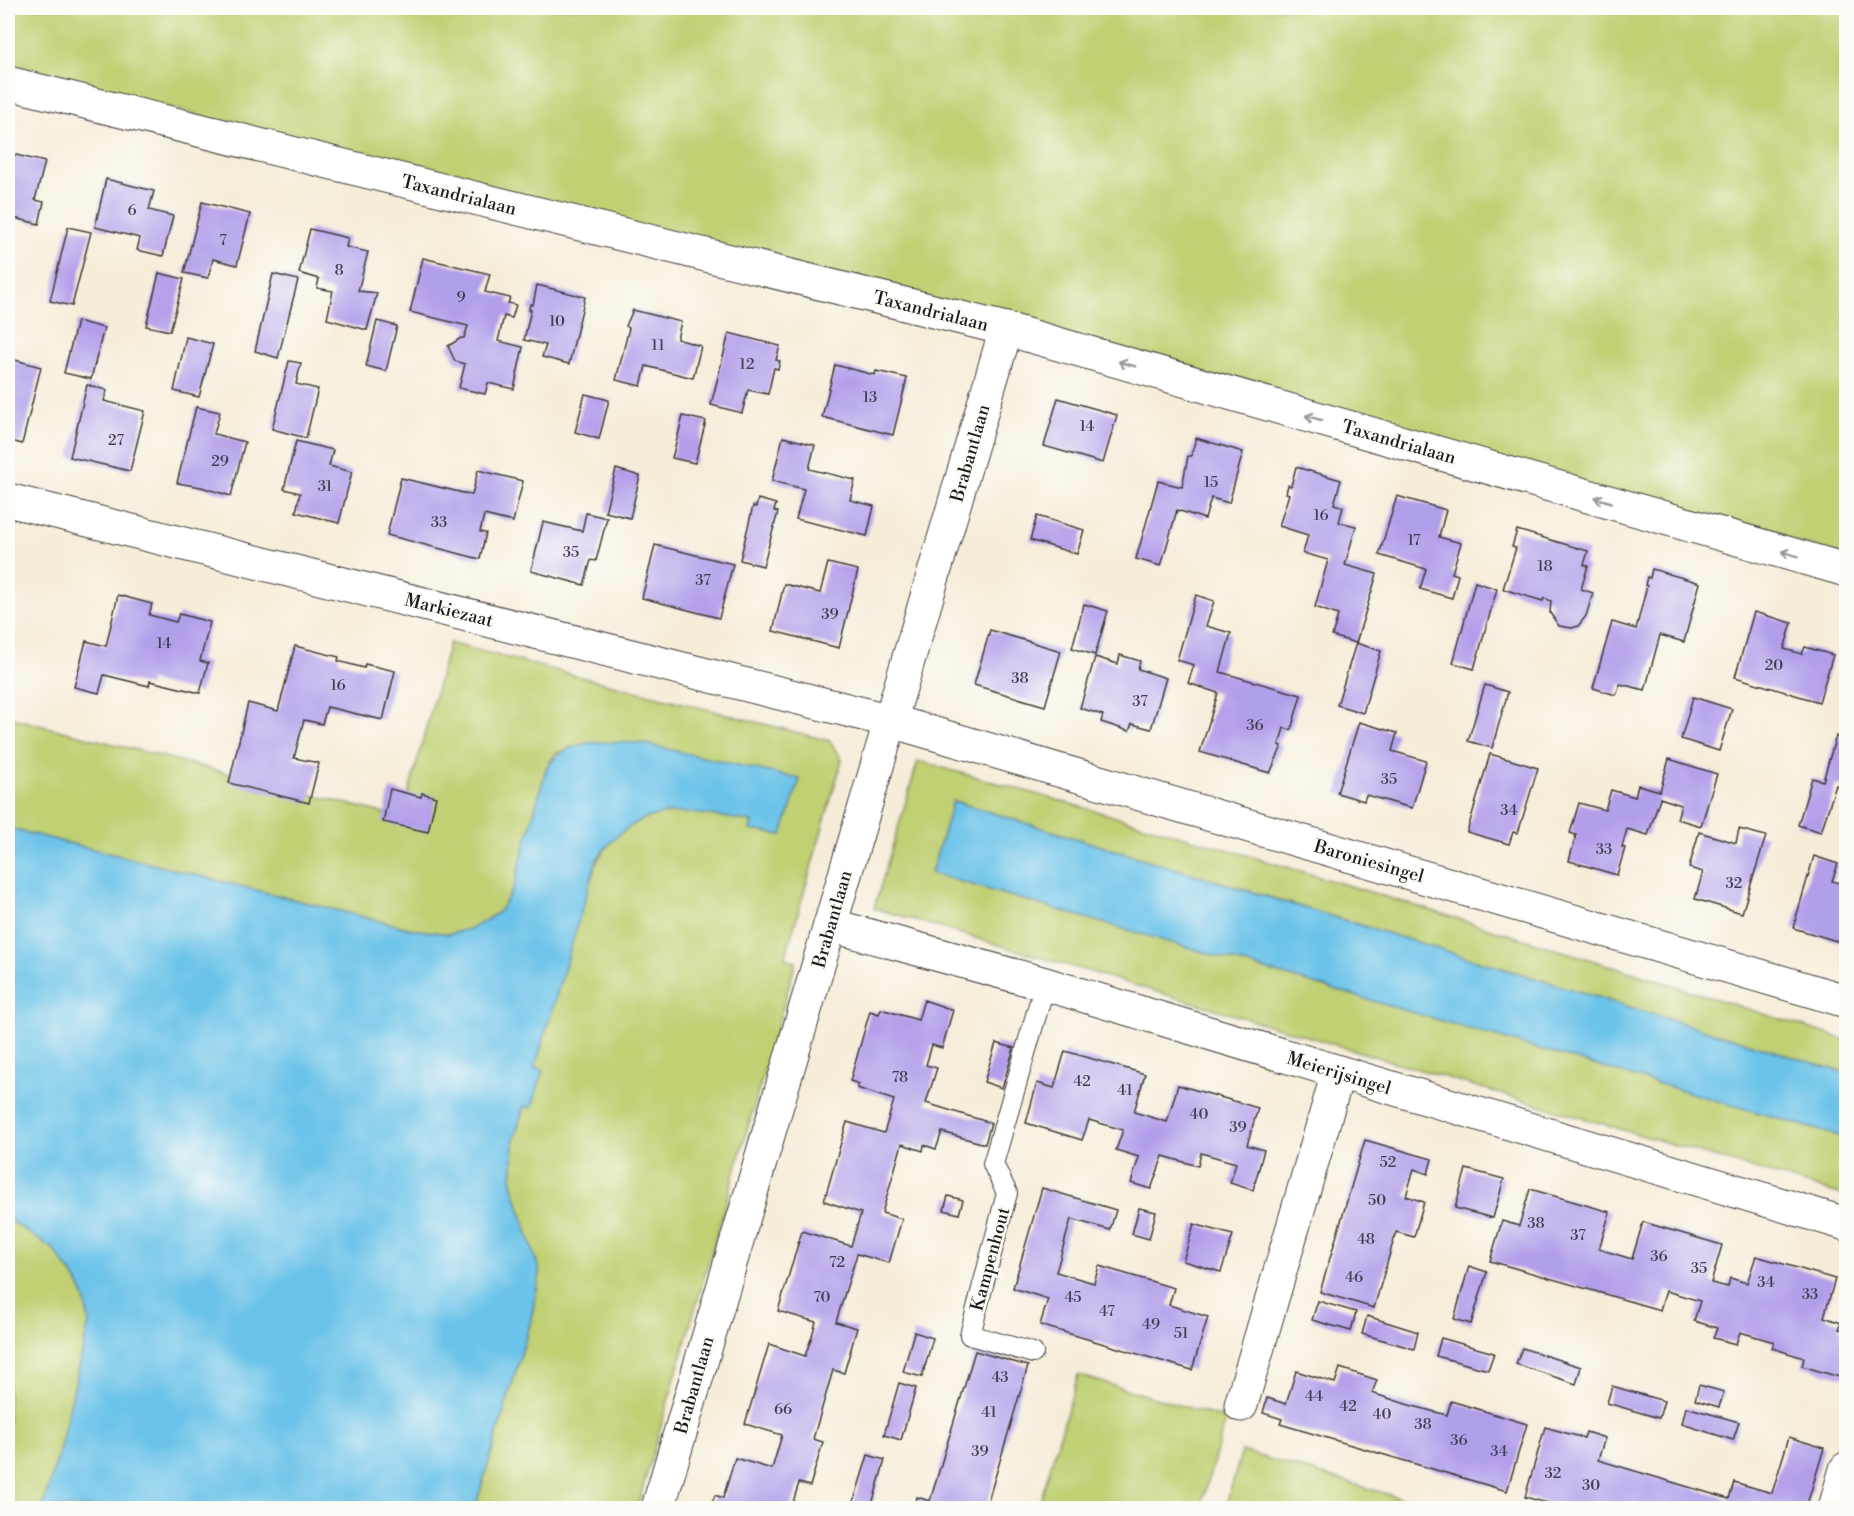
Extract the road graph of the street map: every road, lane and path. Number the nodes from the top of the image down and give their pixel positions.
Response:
1 (8, 83) edge
2 (1006, 329) junction
3 (8, 500) edge
4 (1846, 570) edge
5 (891, 721) junction
6 (830, 925) junction
7 (1045, 984) junction
8 (1846, 1001) edge
9 (1338, 1073) junction
10 (1846, 1224) edge
11 (1033, 1353) dead end
12 (1241, 1405) dead end
13 (1846, 1469) edge
14 (658, 1509) edge
15 (1835, 1509) edge

1 - 2 street, Taxandrialaan
4 -> 2 street, Taxandrialaan
2 - 5 street, Brabantlaan
3 - 5 street, Markiezaat
5 - 6 street, Brabantlaan
5 - 8 street, Baroniesingel
6 - 7 street, Meierijsingel
6 - 14 street, Brabantlaan
7 - 9 street, Meierijsingel
7 - 11 lane, Kampenhout
9 - 10 street, Meierijsingel
9 - 12 street
13 - 15 street

